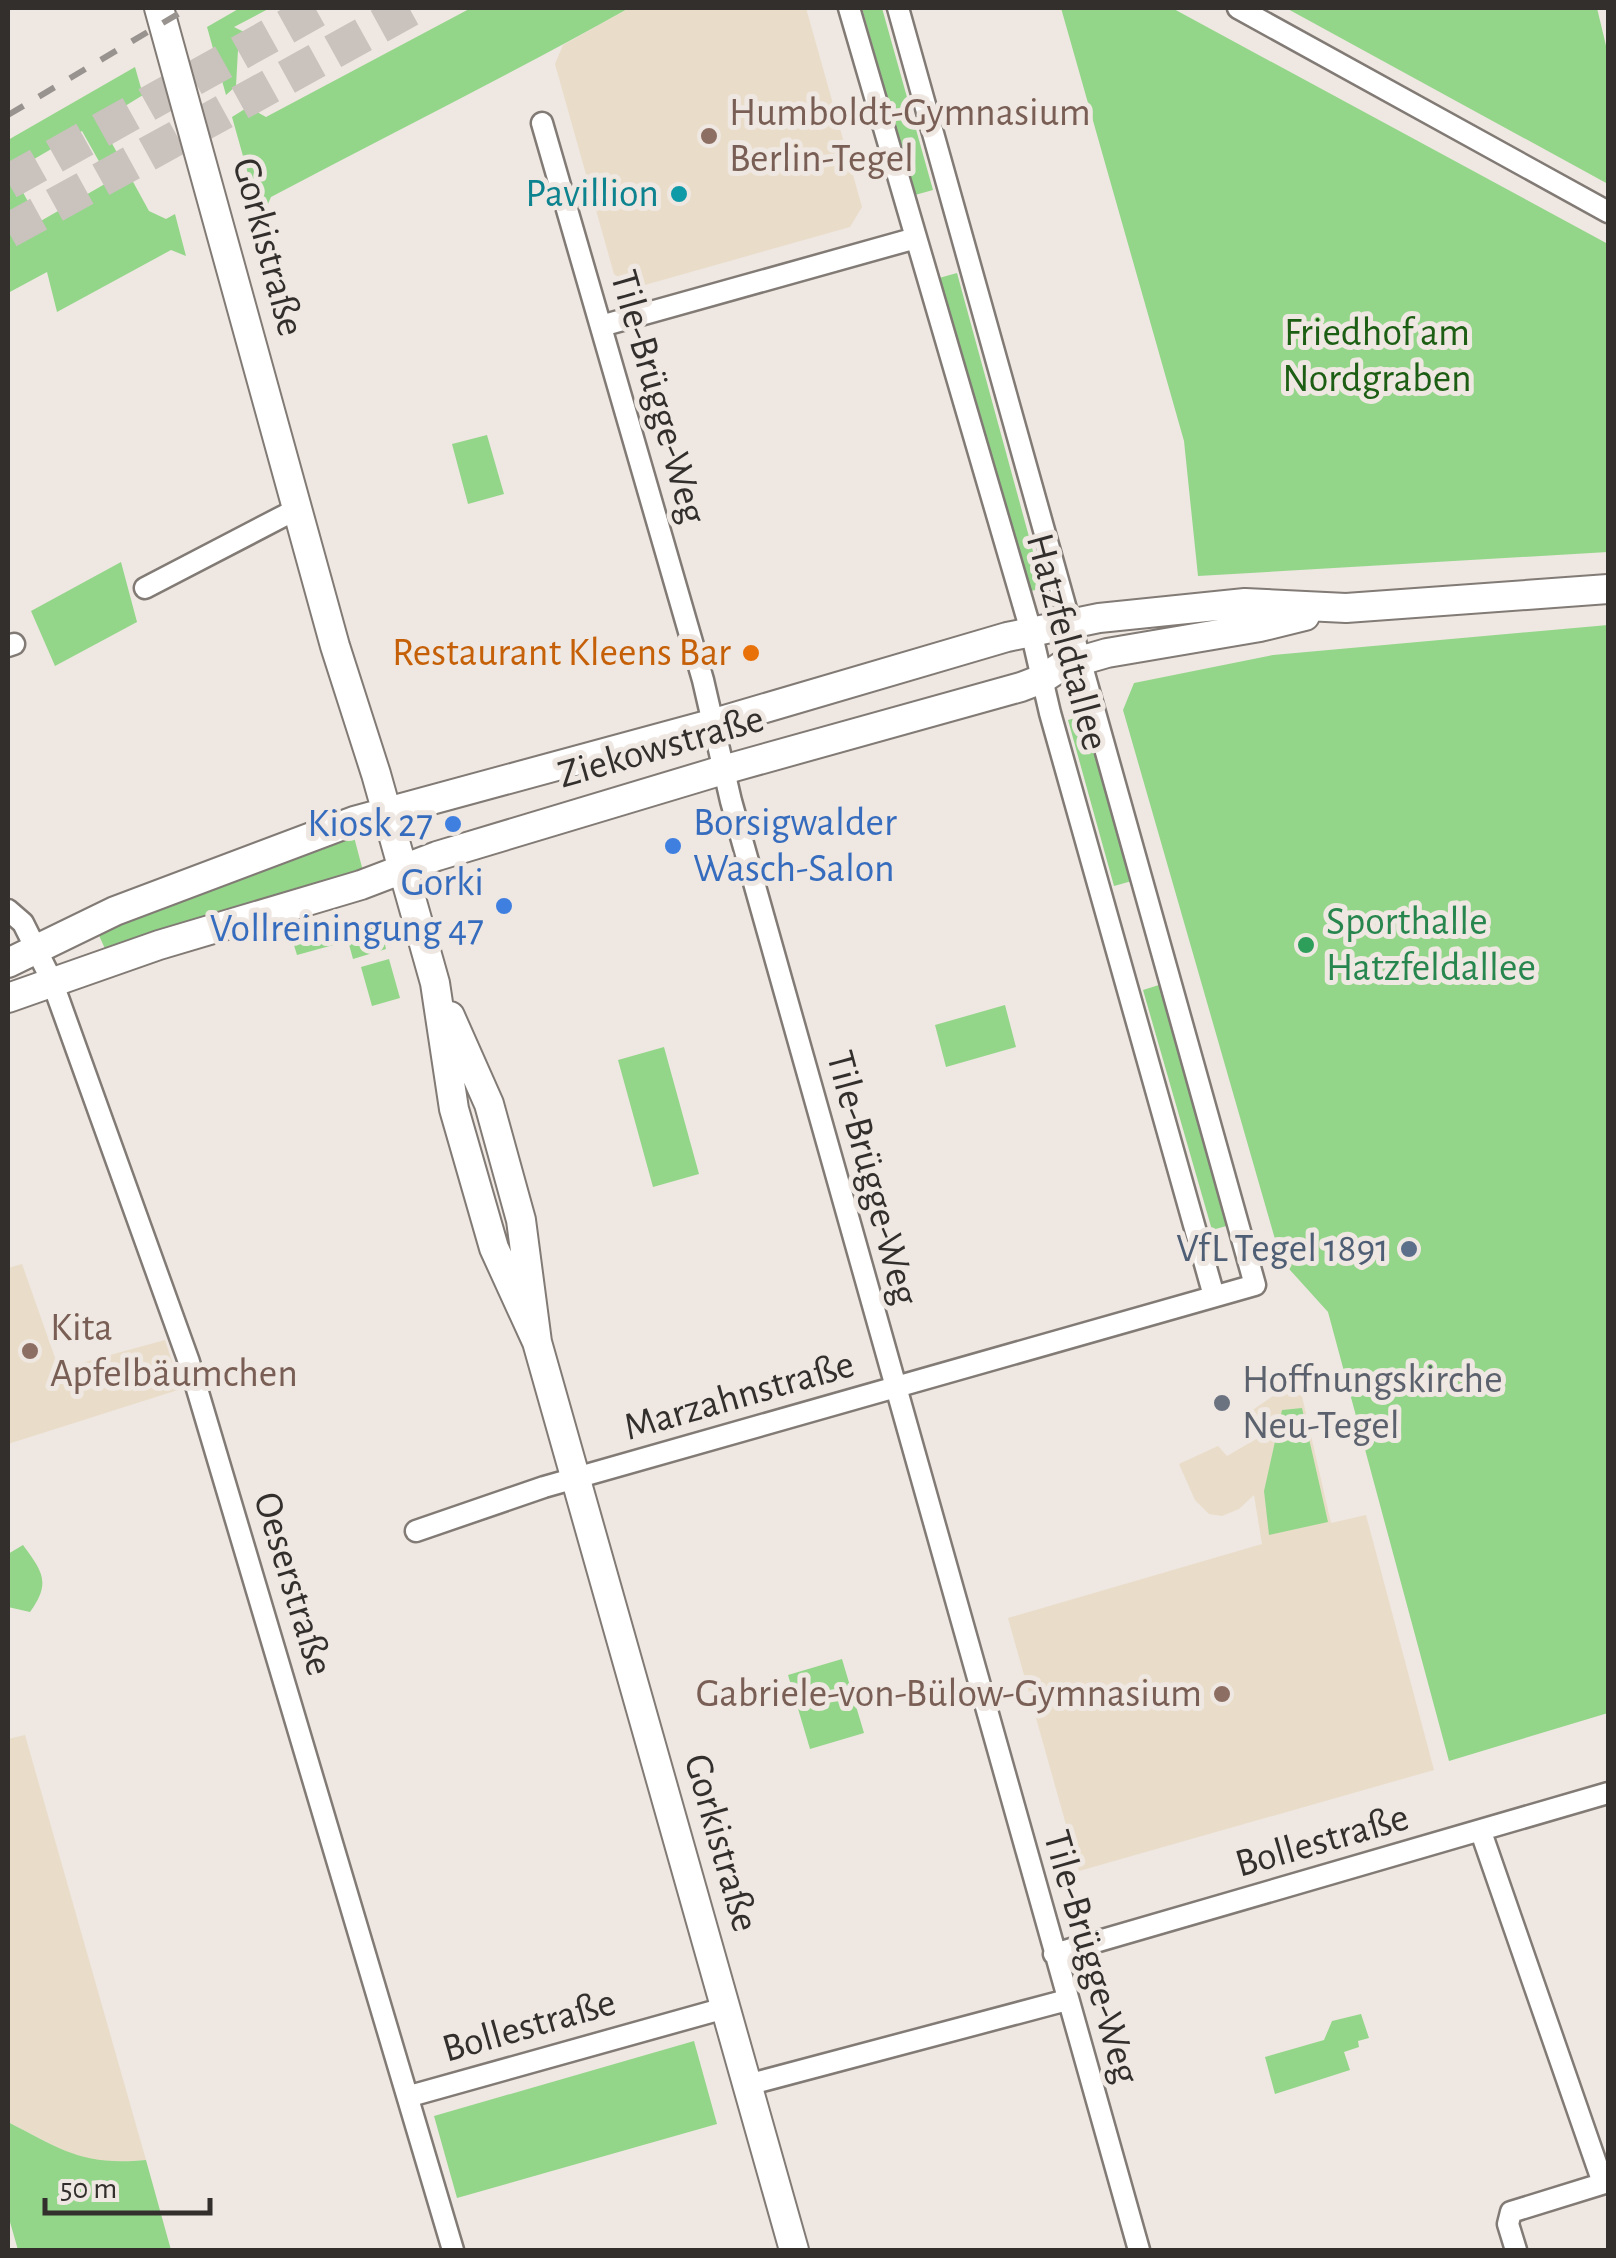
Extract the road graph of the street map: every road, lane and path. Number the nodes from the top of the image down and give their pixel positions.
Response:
1 (160, 8) edge
2 (849, 8) edge
3 (898, 8) edge
4 (1238, 8) edge
5 (542, 123) dead end
6 (1608, 212) edge
7 (916, 238) junction
8 (602, 326) junction
9 (296, 509) junction
10 (145, 588) dead end
11 (1608, 589) edge
12 (1346, 608) junction
13 (1070, 624) junction
14 (1030, 631) junction
15 (1080, 661) junction
16 (1042, 679) junction
17 (711, 724) junction
18 (722, 770) junction
19 (387, 812) junction
20 (404, 870) junction
21 (8, 910) edge
22 (37, 947) junction
23 (8, 962) edge
24 (52, 981) junction
25 (8, 998) edge
26 (1255, 1285) joint
27 (1214, 1296) junction
28 (895, 1389) junction
29 (576, 1478) junction
30 (416, 1530) dead end
31 (1608, 1793) edge
32 (1481, 1832) junction
33 (1054, 1954) junction
34 (1067, 2000) junction
35 (725, 2008) junction
36 (748, 2086) junction
37 (410, 2096) junction
38 (1606, 2182) edge
39 (454, 2250) edge
40 (794, 2250) edge
41 (1139, 2250) edge
42 (1516, 2250) edge

1 - 9 street, Gorkistraße
2 - 7 street, Hatzfeldtallee
3 - 13 street, Hatzfeldtallee
4 - 6 street
5 - 8 street, Tile-Brügge-Weg
7 - 8 street
7 - 14 street, Hatzfeldtallee
8 - 17 street, Tile-Brügge-Weg
9 - 10 street
9 - 19 street, Gorkistraße
11 - 12 street, Ziekowstraße
12 - 13 street, Ziekowstraße
12 - 15 street, Ziekowstraße
13 - 14 street, Ziekowstraße
13 - 15 street, Hatzfeldtallee
14 - 16 street, Hatzfeldtallee
14 - 17 street, Ziekowstraße
15 - 16 street, Ziekowstraße
15 - 26 street, Hatzfeldtallee
16 - 18 street, Ziekowstraße
16 - 27 street, Hatzfeldtallee
17 - 18 street, Tile-Brügge-Weg
17 - 19 street, Ziekowstraße
18 - 20 street, Ziekowstraße
18 - 28 street, Tile-Brügge-Weg
19 - 20 street, Gorkistraße
19 - 22 street, Ziekowstraße
20 - 24 street, Ziekowstraße
20 - 29 street, Gorkistraße
21 - 22 street, Oeserstraße
22 - 23 street, Ziekowstraße
22 - 24 street, Oeserstraße
24 - 25 street, Ziekowstraße
24 - 37 street, Oeserstraße
26 - 27 street, Marzahnstraße
27 - 28 street, Marzahnstraße
28 - 29 street, Marzahnstraße
28 - 33 street, Tile-Brügge-Weg
29 - 30 street, Marzahnstraße
29 - 35 street, Gorkistraße
31 - 32 street, Bollestraße
32 - 33 street, Bollestraße
32 - 38 street
33 - 34 street, Tile-Brügge-Weg
34 - 36 street
34 - 41 street, Tile-Brügge-Weg
35 - 36 street, Gorkistraße
35 - 37 street, Bollestraße
36 - 40 street, Gorkistraße
37 - 39 street, Oeserstraße
38 - 42 street

